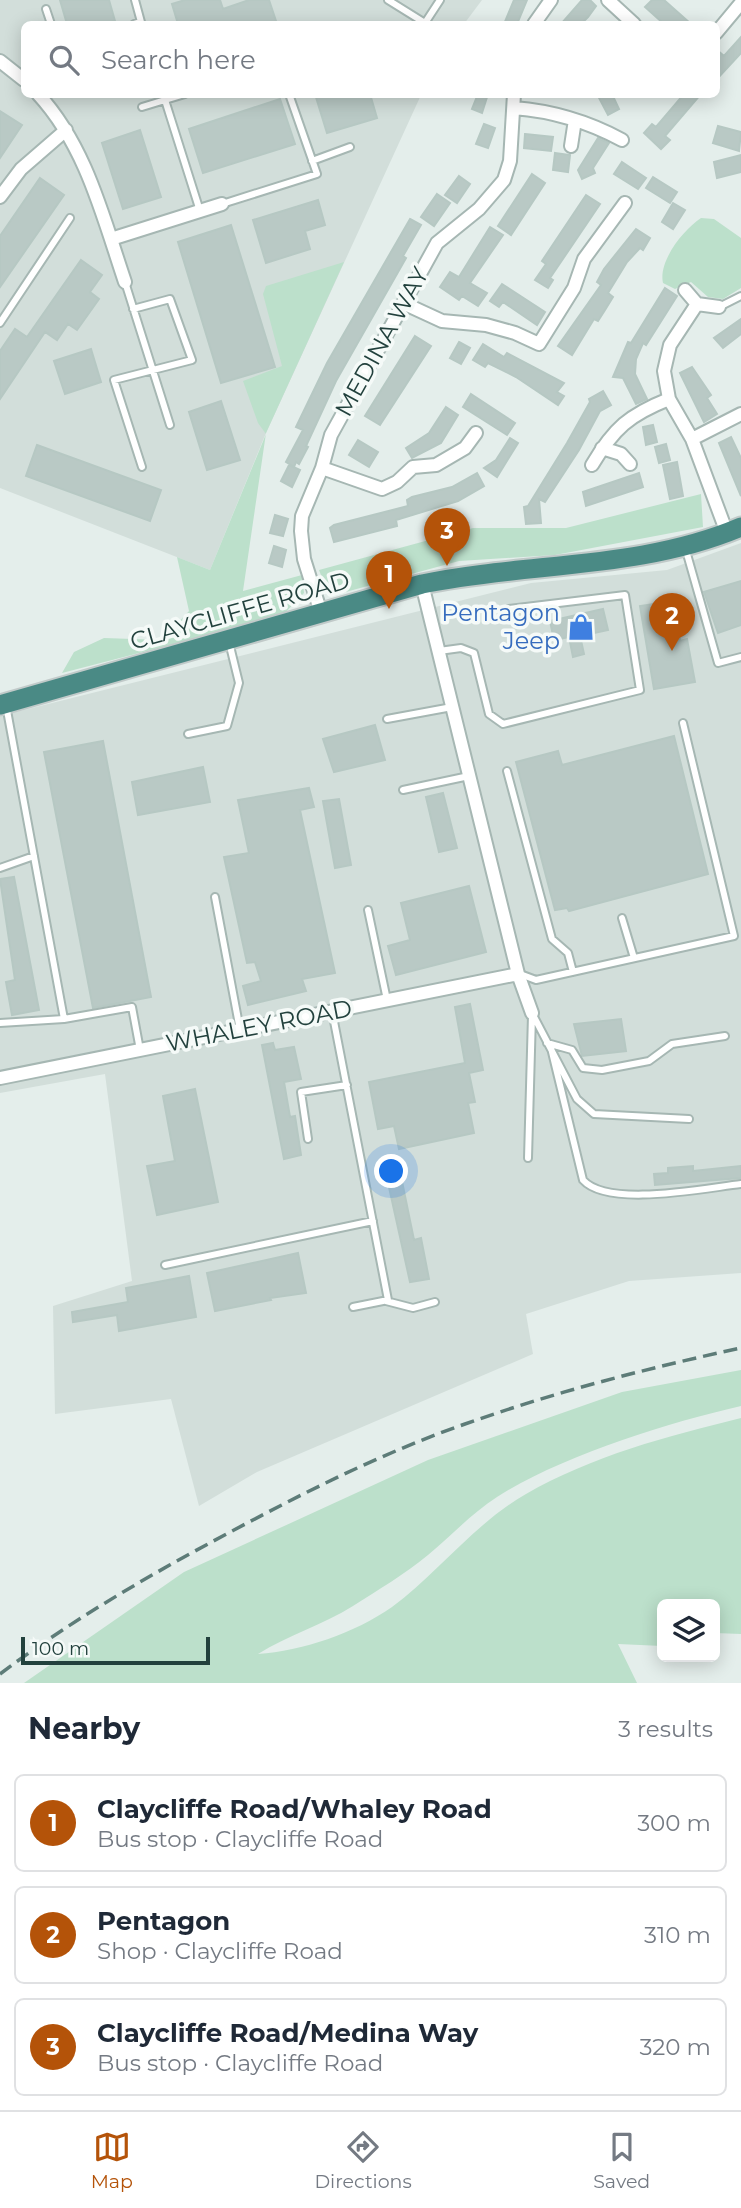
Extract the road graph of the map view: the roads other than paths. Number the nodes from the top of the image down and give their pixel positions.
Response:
1 (135, 0) edge
2 (388, 0) edge
3 (440, 0) edge
4 (551, 0) edge
5 (608, 0) edge
6 (741, 3) edge
7 (46, 9) dead end
8 (50, 21) edge
9 (141, 21) edge
10 (422, 21) edge
11 (426, 21) edge
12 (536, 21) edge
13 (631, 21) edge
14 (720, 28) edge
15 (0, 61) edge
16 (21, 78) edge
17 (41, 98) edge
18 (172, 98) edge
19 (290, 98) edge
20 (165, 100) junction
21 (514, 101) edge
22 (142, 107) dead end
23 (575, 120) junction
24 (66, 130) junction
25 (622, 140) dead end
26 (571, 146) dead end
27 (351, 147) dead end
28 (313, 161) junction
29 (0, 197) edge
30 (625, 203) dead end
31 (222, 204) joint
32 (200, 211) junction
33 (70, 218) dead end
34 (111, 239) junction
35 (125, 282) joint
36 (685, 290) dead end
37 (741, 296) edge
38 (402, 303) junction
39 (697, 304) junction
40 (719, 307) joint
41 (133, 309) junction
42 (3, 311) edge
43 (0, 323) edge
44 (152, 371) junction
45 (668, 399) junction
46 (741, 414) edge
47 (170, 425) dead end
48 (476, 433) dead end
49 (692, 439) junction
50 (602, 449) junction
51 (630, 464) dead end
52 (592, 465) dead end
53 (142, 467) dead end
54 (322, 468) junction
55 (734, 530) edge
56 (684, 545) junction
57 (422, 584) junction
58 (509, 609) dead end
59 (321, 613) junction
60 (229, 640) junction
61 (439, 651) junction
62 (741, 656) edge
63 (3, 704) edge
64 (452, 707) junction
65 (387, 719) dead end
66 (683, 723) dead end
67 (188, 734) dead end
68 (507, 772) dead end
69 (469, 776) junction
70 (403, 790) dead end
71 (34, 856) junction
72 (0, 868) edge
73 (215, 897) dead end
74 (368, 910) dead end
75 (622, 918) dead end
76 (634, 958) junction
77 (573, 972) junction
78 (518, 974) junction
79 (387, 1000) junction
80 (332, 1011) junction
81 (532, 1013) junction
82 (64, 1019) junction
83 (0, 1023) edge
84 (240, 1030) junction
85 (725, 1036) dead end
86 (547, 1043) junction
87 (140, 1050) junction
88 (552, 1052) junction
89 (0, 1078) edge
90 (347, 1085) junction
91 (689, 1119) dead end
92 (308, 1139) dead end
93 (528, 1158) dead end
94 (741, 1184) edge
95 (373, 1221) junction
96 (166, 1265) dead end
97 (388, 1300) junction
98 (435, 1302) dead end
99 (353, 1307) dead end

1 - 9 lane
2 - 10 lane
3 - 11 lane
4 - 12 street
5 - 13 street
6 - 14 street
7 - 8 lane
15 - 16 street
17 - 24 street
18 - 20 lane
19 - 28 lane
20 - 22 lane
20 - 32 lane
21 - 23 street
21 - 38 street, MEDINA WAY
23 - 25 street
23 - 26 street
24 - 29 street
24 - 34 street
27 - 28 lane
28 - 31 lane
30 - 38 street
31 - 32 street
32 - 34 street
33 - 42 lane
34 - 35 street
35 - 41 lane
36 - 39 street
37 - 40 lane
38 - 54 street, MEDINA WAY
39 - 40 street
39 - 45 street
41 - 44 lane
41 - 44 lane
42 - 43 lane
44 - 47 lane
44 - 53 lane
45 - 49 street
45 - 50 street
46 - 49 street
48 - 54 street
49 - 55 street
50 - 51 street
50 - 52 street
54 - 59 street, MEDINA WAY
55 - 56 highway, CLAYCLIFFE ROAD
56 - 57 highway, CLAYCLIFFE ROAD
56 - 62 lane
57 - 59 highway, CLAYCLIFFE ROAD
57 - 61 street
58 - 61 lane
59 - 60 highway, CLAYCLIFFE ROAD
60 - 63 highway, CLAYCLIFFE ROAD
60 - 67 lane
61 - 64 street
63 - 71 lane
64 - 65 lane
64 - 69 street
66 - 76 lane
68 - 77 lane
69 - 70 lane
69 - 78 street
71 - 72 lane
71 - 82 lane
73 - 84 lane
74 - 79 lane
75 - 76 lane
76 - 77 lane
77 - 78 lane
78 - 79 street, WHALEY ROAD
78 - 81 street
79 - 80 street, WHALEY ROAD
80 - 84 street, WHALEY ROAD
80 - 90 lane
81 - 86 lane
81 - 93 lane
82 - 83 lane
82 - 87 lane
84 - 87 street, WHALEY ROAD
85 - 86 lane
86 - 88 lane
87 - 89 street, WHALEY ROAD
88 - 91 lane
88 - 94 lane
90 - 92 lane
90 - 95 lane
95 - 96 lane
95 - 97 lane
97 - 98 lane
97 - 99 lane

